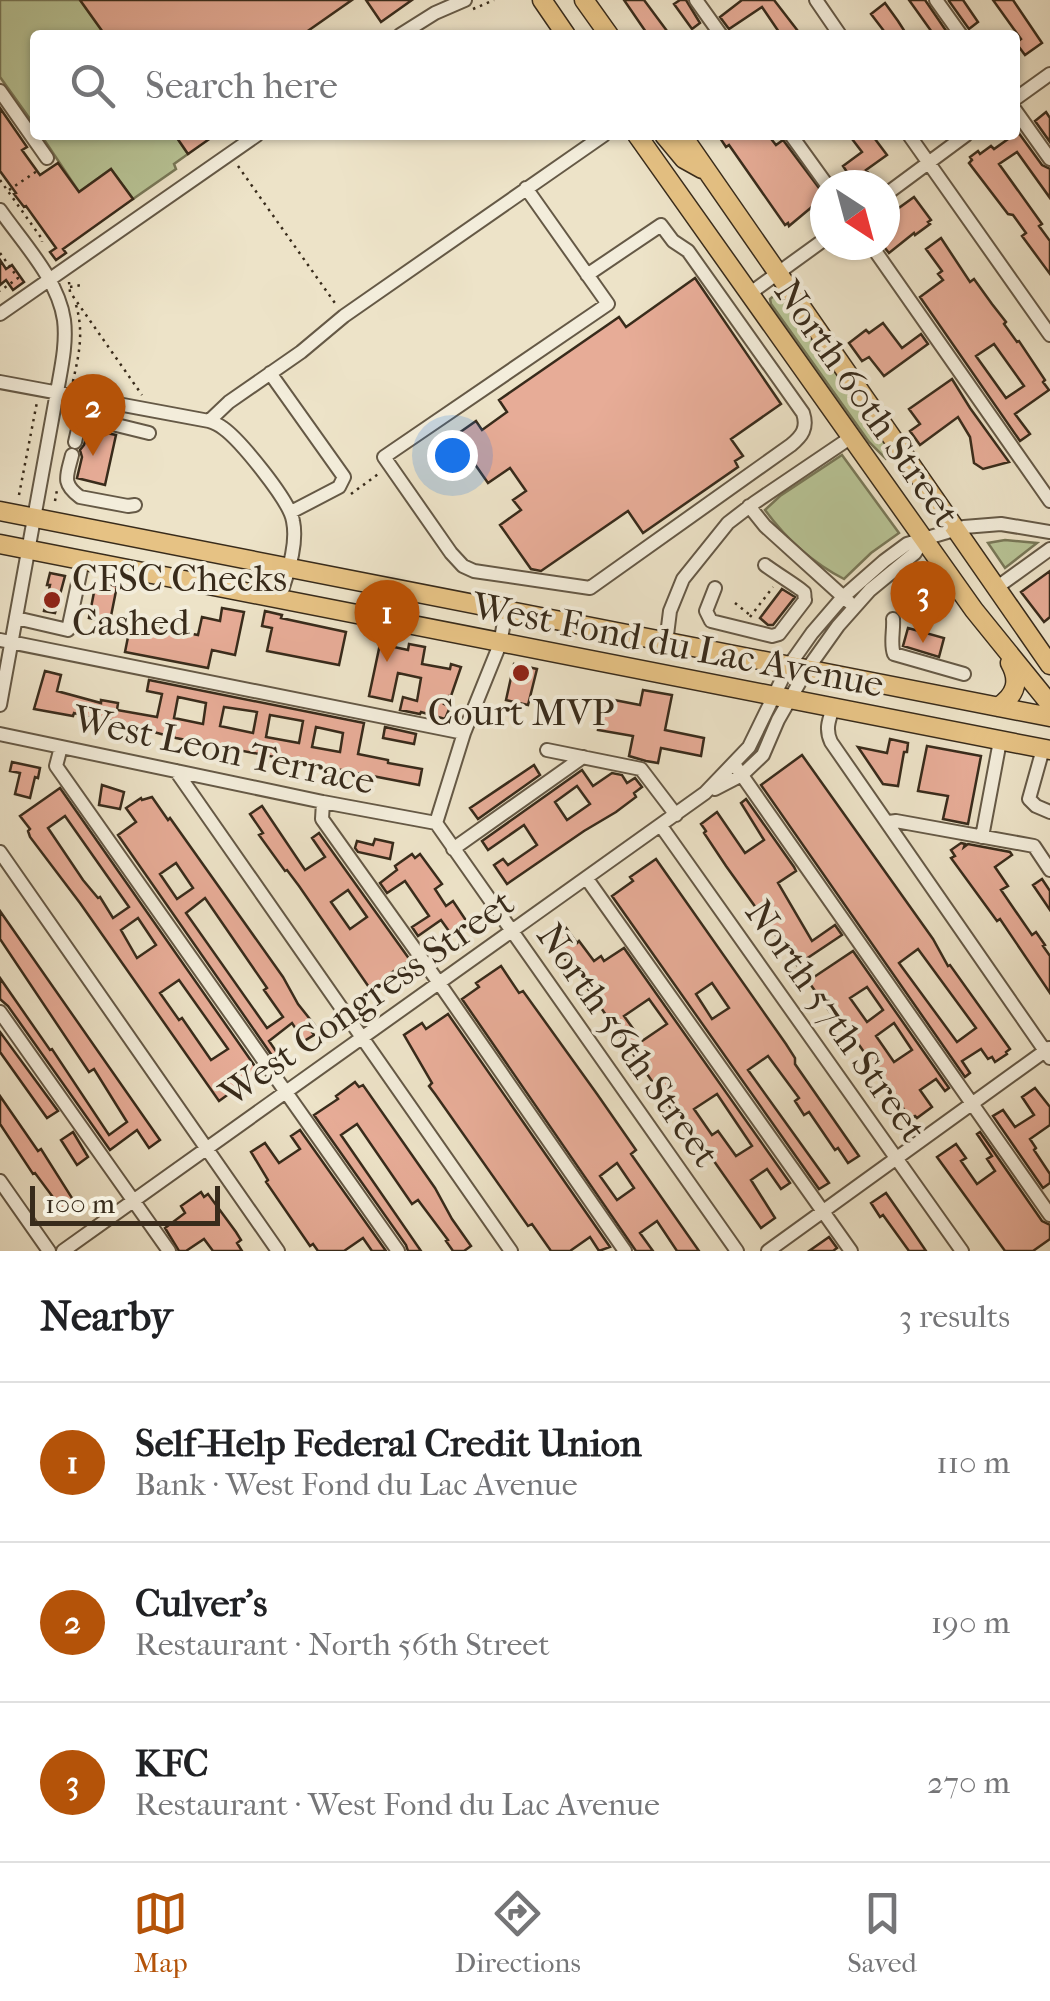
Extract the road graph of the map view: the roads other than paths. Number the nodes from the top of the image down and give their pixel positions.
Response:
1 (542, 0) edge
2 (584, 0) edge
3 (696, 0) edge
4 (816, 0) edge
5 (936, 0) edge
6 (460, 1) edge
7 (408, 30) edge
8 (563, 30) edge
9 (605, 30) edge
10 (717, 30) edge
11 (837, 30) edge
12 (957, 30) edge
13 (1050, 74) edge
14 (0, 91) edge
15 (1020, 95) edge
16 (1020, 117) edge
17 (30, 134) edge
18 (34, 140) edge
19 (249, 140) edge
20 (597, 140) edge
21 (641, 140) edge
22 (668, 140) edge
23 (686, 140) edge
24 (795, 140) edge
25 (913, 140) edge
26 (959, 140) edge
27 (47, 158) road end
28 (1050, 159) edge
29 (928, 162) junction
30 (707, 170) junction
31 (816, 170) edge
32 (900, 183) edge
33 (526, 188) junction
34 (0, 210) edge
35 (810, 250) edge
36 (881, 260) edge
37 (778, 272) junction
38 (587, 275) junction
39 (48, 280) junction
40 (749, 294) junction
41 (0, 314) edge
42 (1050, 335) edge
43 (270, 374) junction
44 (0, 382) edge
45 (57, 392) junction
46 (210, 420) junction
47 (148, 434) dead end
48 (850, 438) junction
49 (1050, 501) edge
50 (135, 505) dead end
51 (749, 506) junction
52 (0, 512) edge
53 (290, 512) junction
54 (36, 518) junction
55 (957, 529) junction
56 (1050, 532) edge
57 (924, 539) junction
58 (0, 544) edge
59 (1050, 549) edge
60 (30, 550) junction
61 (83, 560) junction
62 (765, 565) dead end
63 (288, 568) junction
64 (715, 588) dead end
65 (996, 588) junction
66 (280, 598) junction
67 (849, 602) junction
68 (506, 611) junction
69 (16, 618) junction
70 (893, 618) dead end
71 (998, 640) junction
72 (6, 641) edge
73 (666, 642) junction
74 (500, 644) junction
75 (1048, 659) edge
76 (797, 669) junction
77 (964, 674) dead end
78 (782, 697) junction
79 (1050, 704) edge
80 (0, 705) edge
81 (998, 707) junction
82 (833, 708) junction
83 (1050, 717) edge
84 (464, 733) junction
85 (0, 734) edge
86 (1000, 740) junction
87 (61, 747) junction
88 (547, 750) dead end
89 (1046, 750) edge
90 (583, 757) junction
91 (176, 770) junction
92 (738, 770) junction
93 (322, 802) junction
94 (1050, 812) edge
95 (676, 815) junction
96 (889, 822) junction
97 (436, 823) junction
98 (661, 826) junction
99 (982, 837) junction
100 (453, 849) junction
101 (0, 852) edge
102 (1050, 870) edge
103 (587, 879) junction
104 (512, 932) junction
105 (440, 984) junction
106 (0, 1012) edge
107 (362, 1038) junction
108 (1048, 1052) edge
109 (286, 1092) junction
110 (972, 1103) junction
111 (206, 1149) junction
112 (896, 1158) junction
113 (0, 1181) edge
114 (134, 1201) junction
115 (823, 1212) junction
116 (1050, 1215) edge
117 (49, 1251) edge
118 (63, 1251) edge
119 (169, 1251) edge
120 (278, 1251) edge
121 (398, 1251) edge
122 (511, 1251) edge
123 (625, 1251) edge
124 (737, 1251) edge
125 (768, 1251) edge
126 (850, 1251) edge
127 (962, 1251) edge

1 - 8 main road
2 - 9 main road
3 - 10 street
4 - 11 street
5 - 12 street
6 - 7 street
13 - 15 street
14 - 17 street
16 - 28 street
18 - 27 street
19 - 39 street
20 - 33 street
21 - 40 main road, North 60th Street
22 - 30 main road
23 - 30 main road, North 60th Street
24 - 31 street
25 - 29 street
26 - 29 street
29 - 32 street
29 - 42 street
30 - 37 main road, North 60th Street
33 - 38 street
33 - 43 street
34 - 39 street
35 - 37 street
36 - 49 street
37 - 40 street
37 - 55 main road, North 60th Street
38 - 38 street
39 - 41 street
39 - 45 street
40 - 48 main road, North 60th Street
43 - 46 street
43 - 53 street
44 - 45 street
45 - 46 street
45 - 54 street
46 - 53 street
47 - 50 street
48 - 51 street
48 - 57 main road, North 60th Street
51 - 67 street
51 - 73 street
52 - 54 main road, West Fond du Lac Avenue
53 - 63 street
54 - 60 street
54 - 63 main road, West Fond du Lac Avenue
55 - 56 street, West Congress Street
55 - 57 street, West Congress Street
55 - 65 main road, North 60th Street
57 - 67 street, West Congress Street
57 - 71 main road, North 60th Street
58 - 60 main road, West Fond du Lac Avenue
59 - 65 street
60 - 61 main road, West Fond du Lac Avenue
60 - 69 street
61 - 66 main road, West Fond du Lac Avenue
61 - 69 street
62 - 64 street
63 - 66 street
63 - 68 main road, West Fond du Lac Avenue
65 - 75 main road, North 60th Street
66 - 74 main road, West Fond du Lac Avenue
67 - 76 street, West Congress Street
68 - 73 main road, West Fond du Lac Avenue
68 - 74 street
69 - 72 street
70 - 77 street
71 - 79 main road, North 60th Street
71 - 81 main road
72 - 80 street
72 - 84 street
73 - 76 main road, West Fond du Lac Avenue
74 - 78 main road, West Fond du Lac Avenue
74 - 84 street
76 - 78 street, West Congress Street
76 - 81 main road, West Fond du Lac Avenue
78 - 82 main road, West Fond du Lac Avenue
78 - 92 street, West Congress Street
81 - 83 main road, West Fond du Lac Avenue
82 - 86 main road, West Fond du Lac Avenue
82 - 96 street
84 - 97 street
85 - 87 street, West Leon Terrace
86 - 89 main road, West Fond du Lac Avenue
86 - 99 street
87 - 91 street, West Leon Terrace
87 - 109 street
88 - 90 street
89 - 94 street
90 - 95 street
90 - 100 street
91 - 93 street, West Leon Terrace
91 - 107 street
92 - 95 street, West Congress Street
92 - 110 street
93 - 97 street, West Leon Terrace
93 - 105 street
95 - 98 street, West Congress Street
96 - 99 street
96 - 108 street
97 - 100 street, North 56th Street
98 - 103 street, West Congress Street
98 - 112 street, North 57th Street
99 - 102 street
100 - 104 street, North 56th Street
101 - 111 street
103 - 104 street, West Congress Street
103 - 115 street
104 - 105 street, West Congress Street
104 - 124 street, North 56th Street
105 - 107 street, West Congress Street
105 - 123 street
106 - 114 street
107 - 109 street, West Congress Street
107 - 122 street
108 - 110 street
109 - 111 street, West Congress Street
109 - 121 street
110 - 112 street
110 - 116 street
111 - 114 street, West Congress Street
111 - 120 street
112 - 115 street
112 - 127 street, North 57th Street
113 - 117 street
114 - 118 street, West Congress Street
114 - 119 street
115 - 125 street
115 - 126 street

